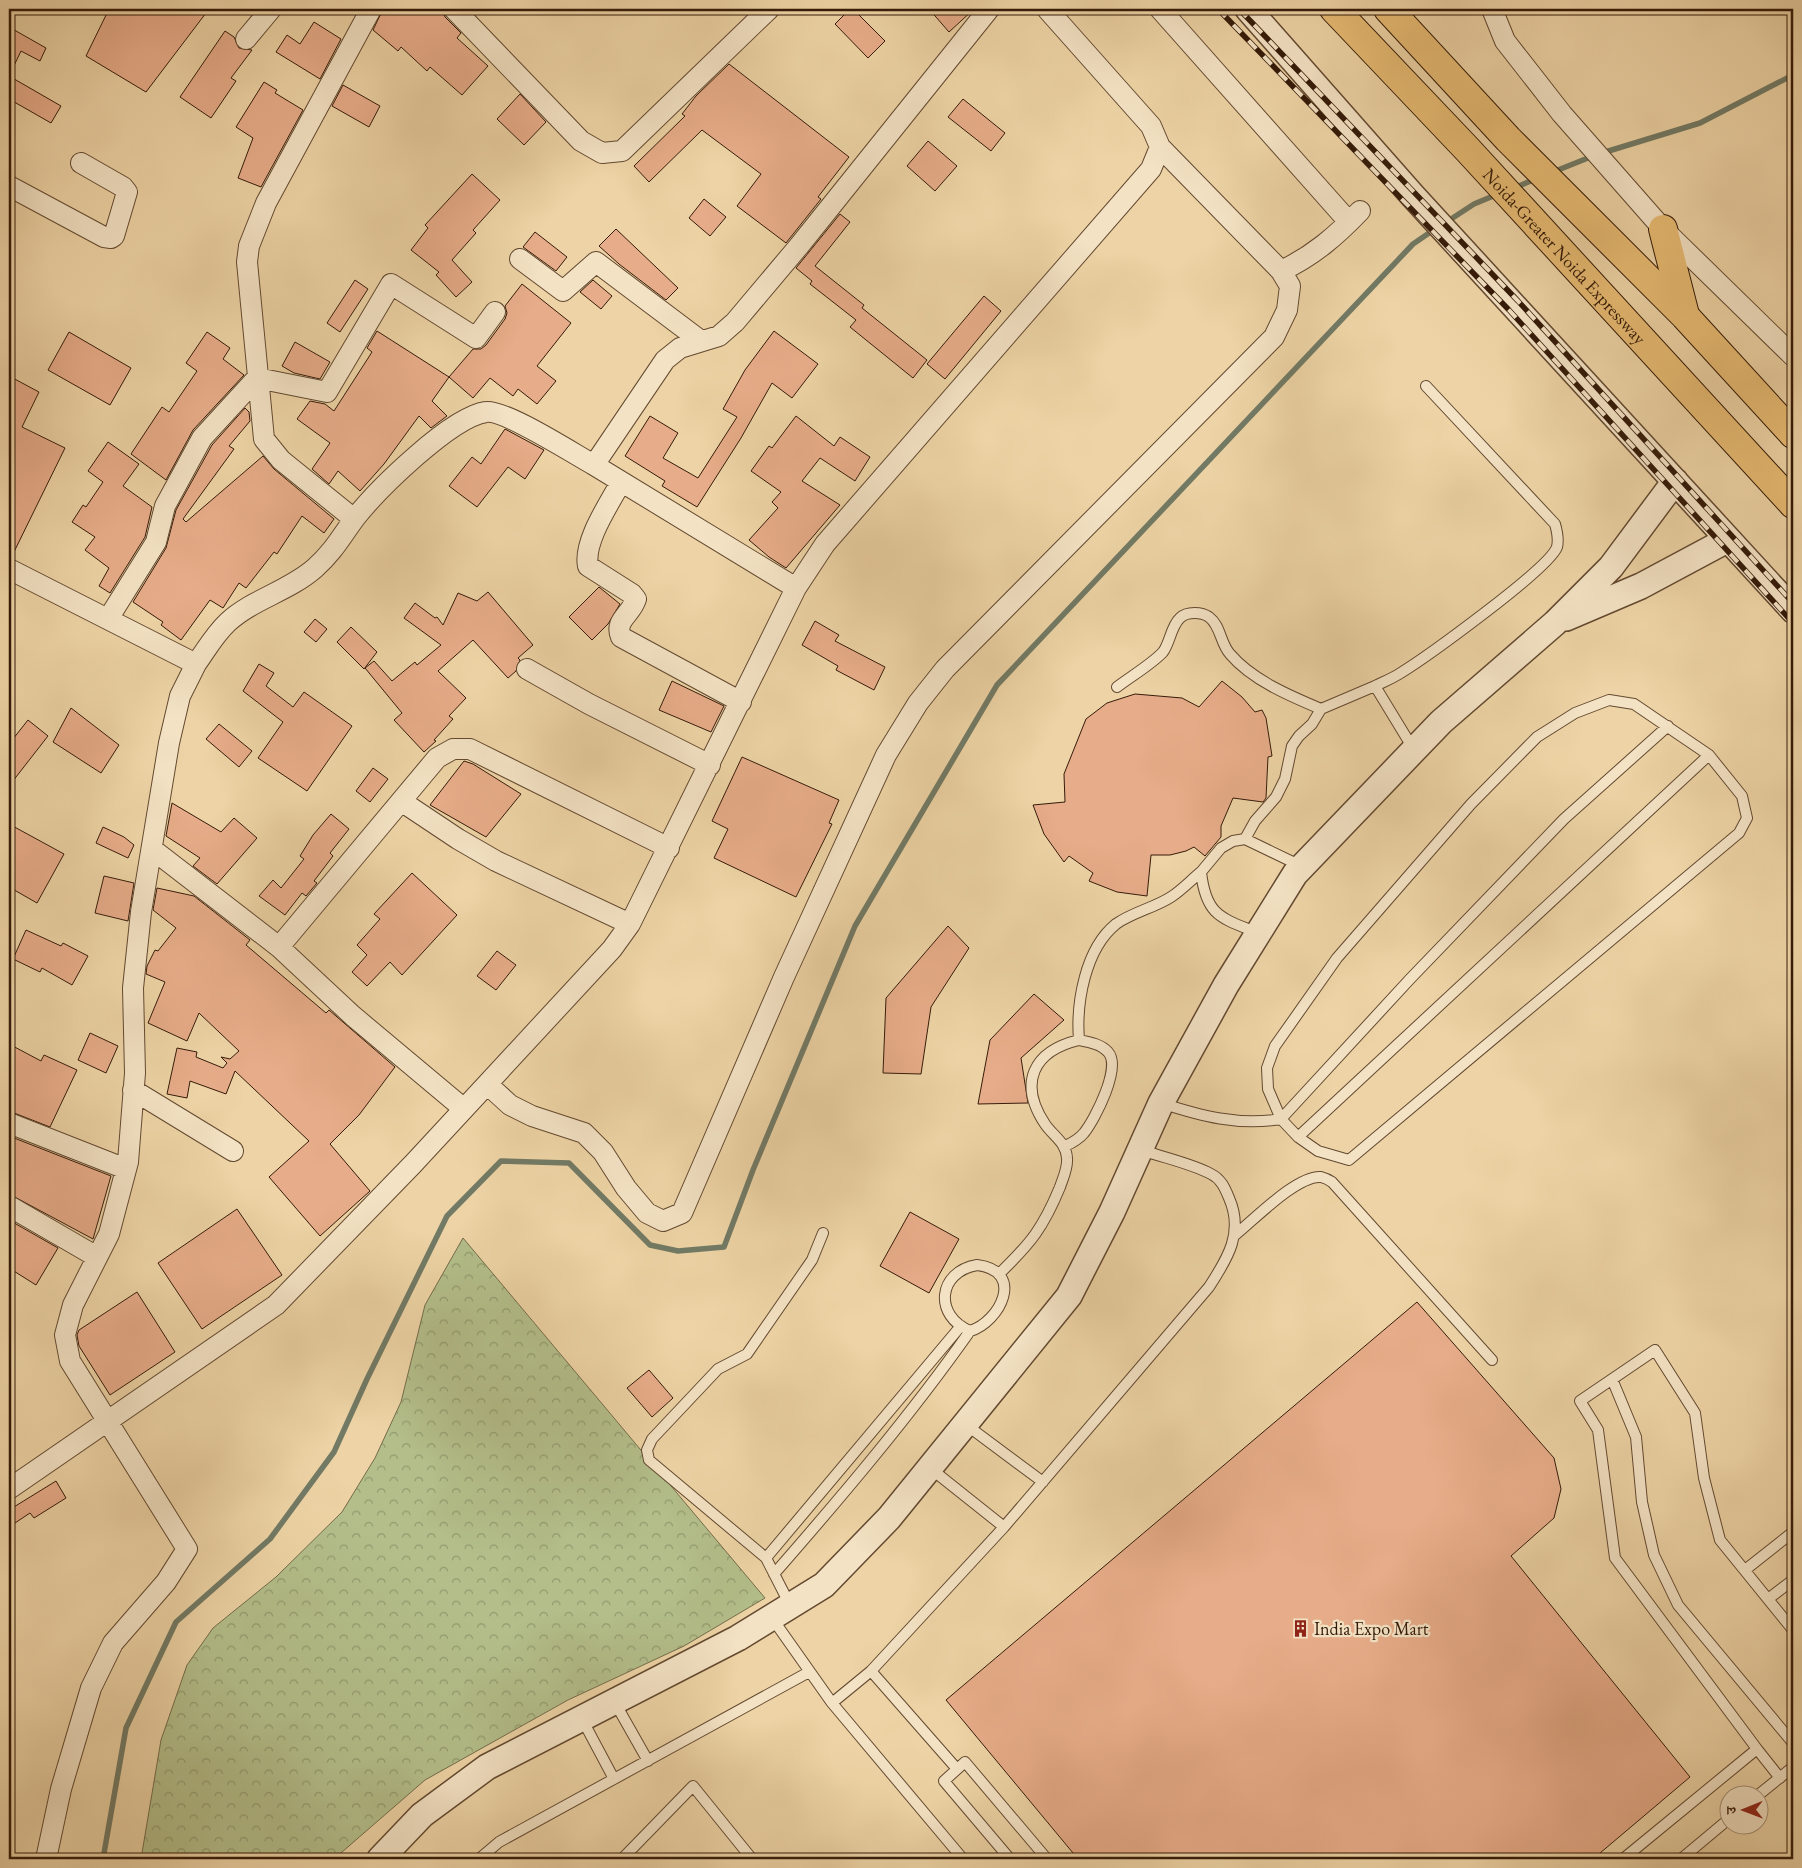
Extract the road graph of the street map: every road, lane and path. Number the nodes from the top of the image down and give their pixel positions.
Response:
1 (271, 9) edge
2 (371, 9) edge
3 (454, 9) edge
4 (768, 9) edge
5 (989, 9) edge
6 (1047, 9) edge
7 (1160, 9) edge
8 (1248, 9) edge
9 (1334, 9) edge
10 (1388, 9) edge
11 (1492, 9) edge
12 (246, 39) dead end
13 (1160, 147) junction
14 (81, 163) dead end
15 (9, 186) edge
16 (1664, 229) junction
17 (520, 259) dead end
18 (1281, 271) junction
19 (495, 312) dead end
20 (1685, 316) junction
21 (701, 342) junction
22 (1793, 356) edge
23 (257, 378) junction
24 (1426, 386) dead end
25 (1793, 434) edge
26 (594, 465) junction
27 (1675, 481) junction
28 (620, 482) junction
29 (1793, 504) edge
30 (354, 519) junction
31 (1727, 540) junction
32 (9, 569) edge
33 (796, 588) junction
34 (1793, 610) edge
35 (108, 619) junction
36 (1555, 623) junction
37 (196, 664) junction
38 (527, 669) dead end
39 (1375, 686) junction
40 (1117, 687) dead end
41 (740, 702) junction
42 (1321, 710) junction
43 (1668, 726) junction
44 (1414, 750) junction
45 (1709, 755) junction
46 (710, 765) junction
47 (401, 801) junction
48 (1245, 838) junction
49 (669, 848) junction
50 (152, 849) junction
51 (1302, 867) junction
52 (1201, 872) junction
53 (630, 924) junction
54 (1258, 933) junction
55 (279, 947) junction
56 (1080, 1040) junction
57 (487, 1084) junction
58 (133, 1090) junction
59 (1160, 1103) junction
60 (464, 1108) junction
61 (1281, 1119) junction
62 (9, 1122) edge
63 (1298, 1137) junction
64 (1065, 1146) junction
65 (1142, 1150) junction
66 (234, 1151) dead end
67 (126, 1169) junction
68 (9, 1206) edge
69 (823, 1233) dead end
70 (1235, 1235) junction
71 (97, 1257) junction
72 (1000, 1273) junction
73 (960, 1327) junction
74 (970, 1331) junction
75 (1492, 1360) dead end
76 (1612, 1379) junction
77 (107, 1423) junction
78 (965, 1424) junction
79 (930, 1468) junction
80 (1043, 1482) junction
81 (9, 1489) edge
82 (1004, 1527) junction
83 (1793, 1532) edge
84 (766, 1558) junction
85 (1745, 1570) junction
86 (774, 1574) junction
87 (1793, 1580) edge
88 (1768, 1599) junction
89 (781, 1611) junction
90 (1793, 1630) edge
91 (871, 1671) junction
92 (809, 1672) junction
93 (614, 1701) junction
94 (832, 1703) junction
95 (581, 1718) junction
96 (1793, 1743) edge
97 (1757, 1749) junction
98 (648, 1761) junction
99 (1793, 1767) edge
100 (957, 1769) junction
101 (1780, 1778) junction
102 (614, 1779) junction
103 (1770, 1786) edge
104 (1720, 1826) edge
105 (46, 1859) edge
106 (380, 1859) edge
107 (479, 1859) edge
108 (622, 1859) edge
109 (752, 1859) edge
110 (963, 1859) edge
111 (1010, 1859) edge
112 (1047, 1859) edge
113 (1623, 1859) edge
114 (1681, 1859) edge

1 - 12 street
2 - 23 street
3 - 4 street
5 - 21 street
6 - 13 street
7 - 18 street
8 - 27 street
9 - 29 highway, Noida-Greater Noida Expressway
10 - 20 highway
11 - 16 street
13 - 18 street
13 - 33 street
14 - 15 street
16 - 20 highway
16 - 22 street
17 - 21 street
18 - 57 street
19 - 23 street
20 - 25 highway
21 - 26 street
23 - 30 street
23 - 35 street
24 - 39 lane
26 - 28 street
26 - 30 street
27 - 31 street
27 - 36 street
28 - 33 street
28 - 41 street
30 - 37 street
31 - 34 street
31 - 36 street
32 - 35 street
33 - 41 street
35 - 37 street
36 - 44 street
37 - 50 street
38 - 46 street
39 - 42 lane
39 - 44 lane
40 - 42 lane
41 - 46 street
42 - 48 lane
43 - 45 lane
43 - 61 lane
43 - 61 lane
44 - 51 street
45 - 63 lane
45 - 63 lane
46 - 49 street
47 - 49 street
47 - 53 street
47 - 55 street
48 - 51 lane
48 - 52 lane
49 - 53 street
50 - 55 street
50 - 58 street
51 - 54 street
52 - 54 lane
52 - 56 lane
53 - 57 street
54 - 59 street
55 - 60 street
56 - 64 lane
56 - 64 lane
57 - 60 street
58 - 66 street
58 - 67 street
59 - 61 lane
59 - 65 street
60 - 77 street
61 - 63 lane
62 - 67 street
64 - 72 lane
65 - 70 lane
65 - 78 street
67 - 71 street
68 - 71 street
69 - 84 lane
70 - 75 lane
70 - 80 lane
71 - 77 street
72 - 73 lane
72 - 74 lane
73 - 74 lane
73 - 84 lane
74 - 86 lane
76 - 85 lane
76 - 96 lane
76 - 97 lane
77 - 81 street
77 - 105 street
78 - 79 street
78 - 80 lane
79 - 82 lane
79 - 89 street
80 - 82 lane
82 - 91 lane
83 - 85 lane
84 - 86 lane
85 - 88 lane
86 - 89 lane
87 - 88 lane
88 - 90 lane
89 - 92 lane
89 - 93 street
91 - 94 lane
91 - 100 lane
92 - 94 lane
92 - 98 lane
93 - 95 street
93 - 98 lane
94 - 110 lane
95 - 102 lane
95 - 106 street
97 - 101 lane
97 - 113 lane
98 - 102 lane
99 - 101 lane
100 - 111 lane
100 - 112 lane
101 - 103 lane
102 - 107 lane
104 - 114 lane
108 - 109 lane

